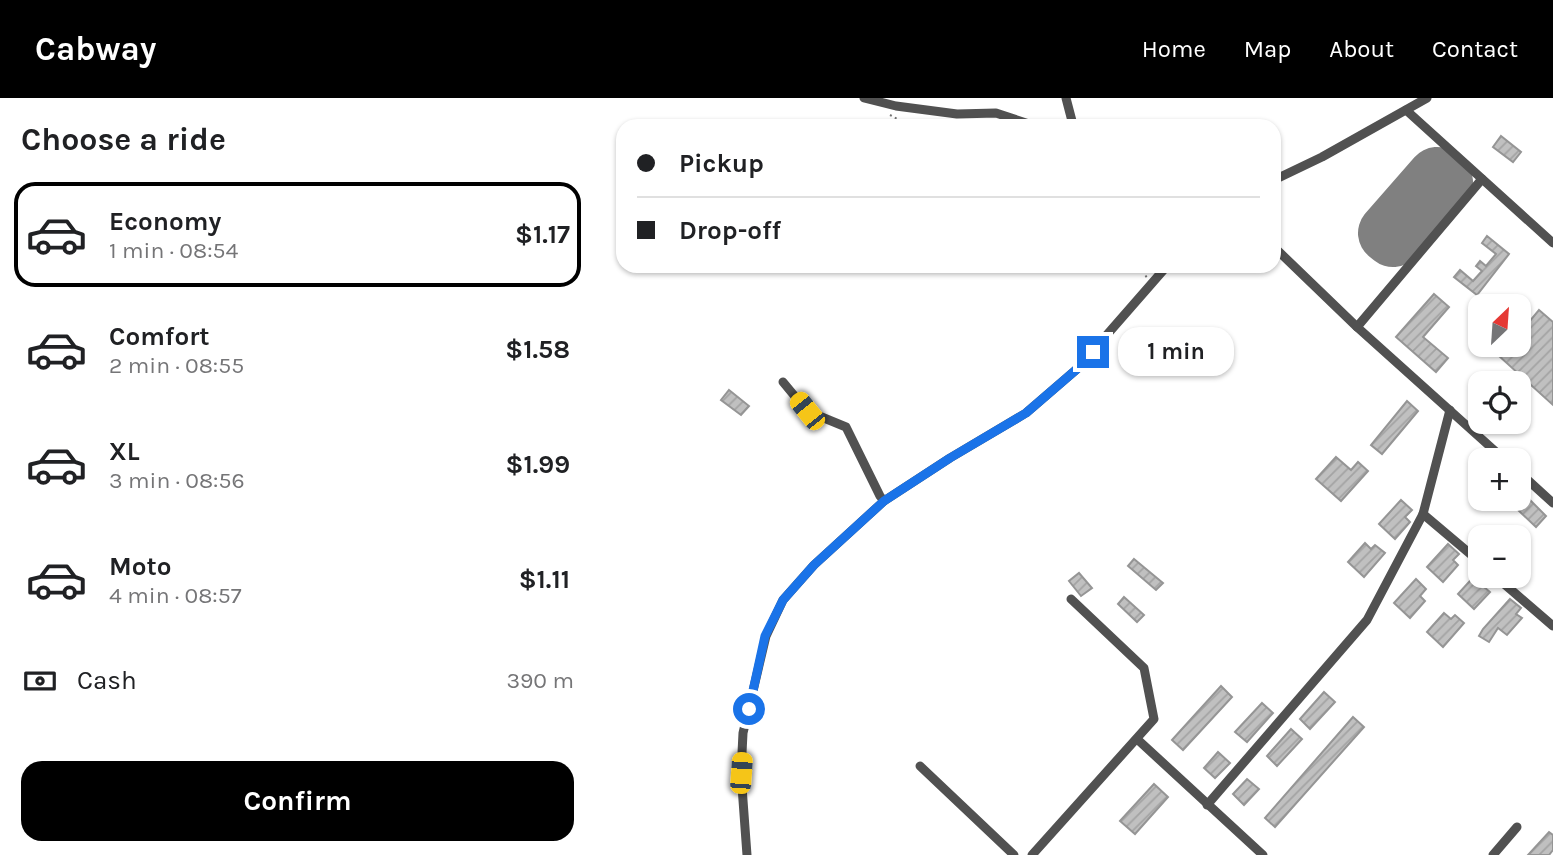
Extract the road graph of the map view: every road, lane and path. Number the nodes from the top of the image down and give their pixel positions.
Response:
1 (864, 98) edge
2 (1066, 98) edge
3 (1427, 98) edge
4 (1406, 110) junction
5 (1014, 119) edge
6 (1071, 119) edge
7 (1281, 177) edge
8 (1482, 179) junction
9 (1553, 243) edge
10 (1281, 254) edge
11 (1144, 273) edge
12 (1161, 273) edge
13 (1151, 284) junction
14 (1357, 327) junction
15 (783, 382) dead end
16 (1450, 410) junction
17 (1493, 448) edge
18 (1531, 483) edge
19 (884, 501) junction
20 (1553, 503) edge
21 (1423, 514) junction
22 (1468, 552) edge
23 (1509, 588) edge
24 (1071, 599) dead end
25 (1553, 626) edge
26 (1137, 739) junction
27 (920, 766) dead end
28 (1207, 805) junction
29 (1517, 827) dead end
30 (747, 855) edge
31 (1014, 855) edge
32 (1032, 855) edge
33 (1263, 855) edge
34 (1493, 855) edge

1 - 5 street
2 - 6 street
3 - 4 street
4 - 7 street
4 - 8 street
8 - 9 street
8 - 14 street
10 - 14 street
11 - 13 path
12 - 13 street
13 - 19 street
14 - 16 street
15 - 19 street
16 - 17 street
16 - 21 street
18 - 20 street
19 - 30 street
21 - 22 street
21 - 28 street
23 - 25 street
24 - 26 street
26 - 28 street
26 - 32 street
27 - 31 street
28 - 33 street
29 - 34 street

